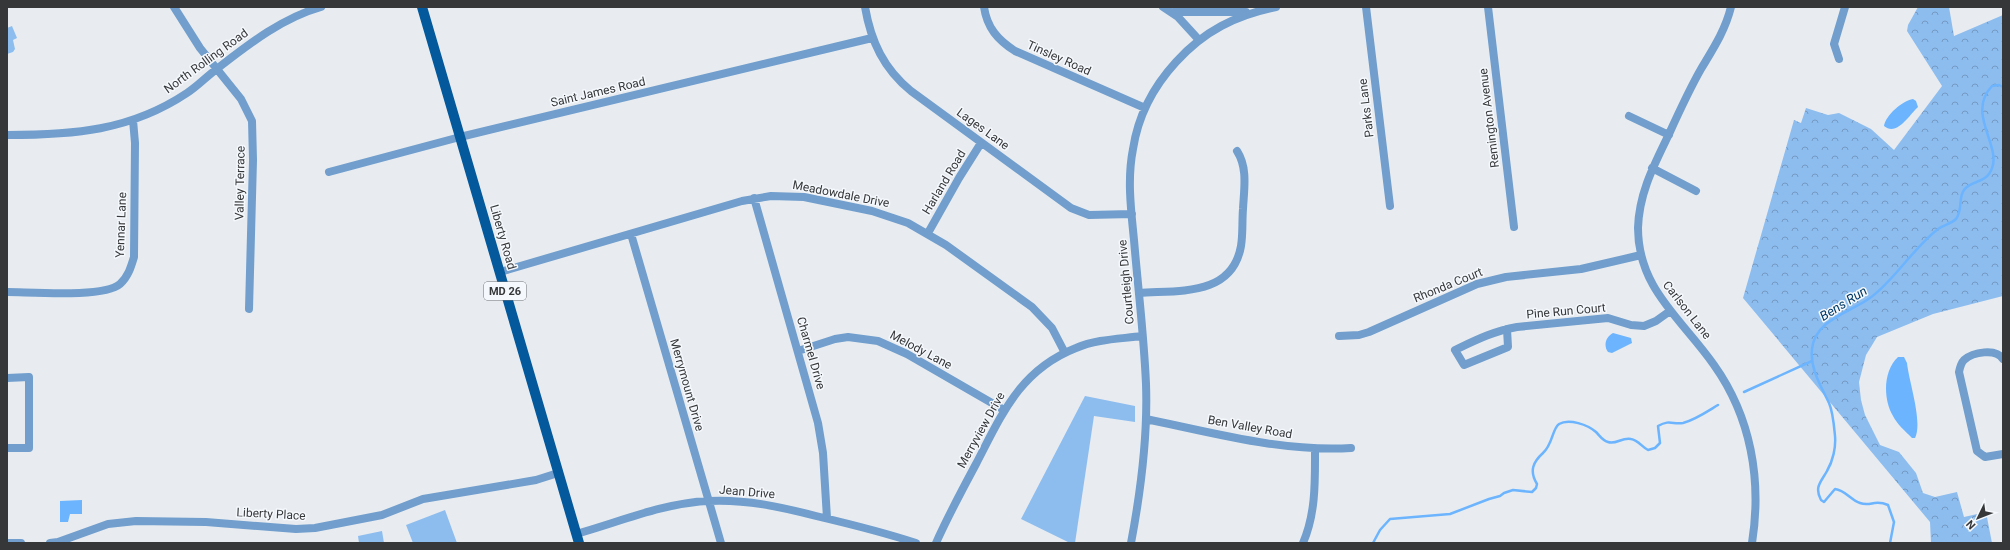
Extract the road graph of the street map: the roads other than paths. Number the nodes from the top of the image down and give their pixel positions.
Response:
1 (174, 7) edge
2 (321, 7) edge
3 (422, 7) edge
4 (865, 7) edge
5 (984, 7) edge
6 (1162, 7) edge
7 (1276, 7) edge
8 (1366, 7) edge
9 (1488, 7) edge
10 (1731, 7) edge
11 (1845, 7) edge
12 (1173, 12) junction
13 (1251, 12) junction
14 (872, 38) junction
15 (1199, 40) junction
16 (1839, 59) dead end
17 (217, 69) junction
18 (1145, 108) junction
19 (1629, 116) dead end
20 (133, 120) junction
21 (7, 135) edge
22 (1669, 135) junction
23 (460, 137) junction
24 (982, 143) junction
25 (1237, 150) dead end
26 (1652, 168) junction
27 (329, 172) dead end
28 (1696, 191) dead end
29 (754, 198) junction
30 (1390, 206) dead end
31 (1132, 214) junction
32 (1514, 227) dead end
33 (928, 233) junction
34 (631, 234) junction
35 (1641, 255) junction
36 (500, 272) junction
37 (7, 292) edge
38 (1139, 293) junction
39 (249, 309) dead end
40 (1670, 311) junction
41 (1507, 329) junction
42 (1142, 336) junction
43 (1339, 336) dead end
44 (798, 351) junction
45 (1065, 353) junction
46 (2003, 358) edge
47 (7, 378) edge
48 (1004, 410) junction
49 (1146, 420) junction
50 (7, 448) edge
51 (1351, 448) dead end
52 (1315, 449) junction
53 (2003, 454) edge
54 (558, 473) junction
55 (708, 501) junction
56 (827, 518) junction
57 (577, 539) edge
58 (7, 543) edge
59 (21, 543) edge
60 (50, 543) edge
61 (721, 543) edge
62 (916, 543) edge
63 (936, 543) edge
64 (1131, 543) edge
65 (1303, 543) edge
66 (1752, 543) edge

1 - 17 street, Valley Terrace
2 - 17 street, North Rolling Road
3 - 23 main road, Liberty Road / MD 26
4 - 14 street, Lages Lane
5 - 18 street, Tinsley Road
6 - 12 street
7 - 13 street
8 - 30 street, Parks Lane
9 - 32 street, Remington Avenue
10 - 22 street, Carlson Lane
11 - 16 street
12 - 13 street
12 - 15 street
13 - 15 street, Courtleigh Drive
14 - 23 street, Saint James Road
14 - 24 street, Lages Lane
15 - 18 street, Courtleigh Drive
17 - 20 street, North Rolling Road
17 - 39 street, Valley Terrace
18 - 31 street, Courtleigh Drive
19 - 22 street
20 - 21 street, North Rolling Road
20 - 37 street, Yennar Lane
22 - 26 street, Carlson Lane
23 - 27 street, Saint James Road
23 - 36 main road, Liberty Road / MD 26
24 - 31 street, Lages Lane
24 - 33 street, Harland Road
25 - 38 street
26 - 28 street
26 - 35 street, Carlson Lane
29 - 33 street, Meadowdale Drive
29 - 34 street, Meadowdale Drive
29 - 44 street, Charmel Drive
31 - 38 street, Courtleigh Drive
33 - 45 street, Meadowdale Drive
34 - 36 street, Meadowdale Drive
34 - 55 street, Merrymount Drive
35 - 40 street, Carlson Lane
35 - 43 street, Rhonda Court
36 - 54 main road, Liberty Road / MD 26
38 - 42 street, Courtleigh Drive
40 - 41 street, Pine Run Court
40 - 66 street, Carlson Lane
41 - 41 street, Pine Run Court
42 - 45 street, Merryview Drive
42 - 49 street, Courtleigh Drive
44 - 48 street, Melody Lane
44 - 56 street, Charmel Drive
45 - 48 street, Merryview Drive
46 - 53 street
47 - 50 street
48 - 63 street, Merryview Drive
49 - 52 street, Ben Valley Road
49 - 64 street, Courtleigh Drive
51 - 52 street, Ben Valley Road
52 - 65 street
54 - 57 main road, Liberty Road / MD 26
54 - 60 street, Liberty Place
55 - 56 street, Jean Drive
55 - 57 street, Jean Drive
55 - 61 street, Merrymount Drive
56 - 62 street, Jean Drive
58 - 59 street

